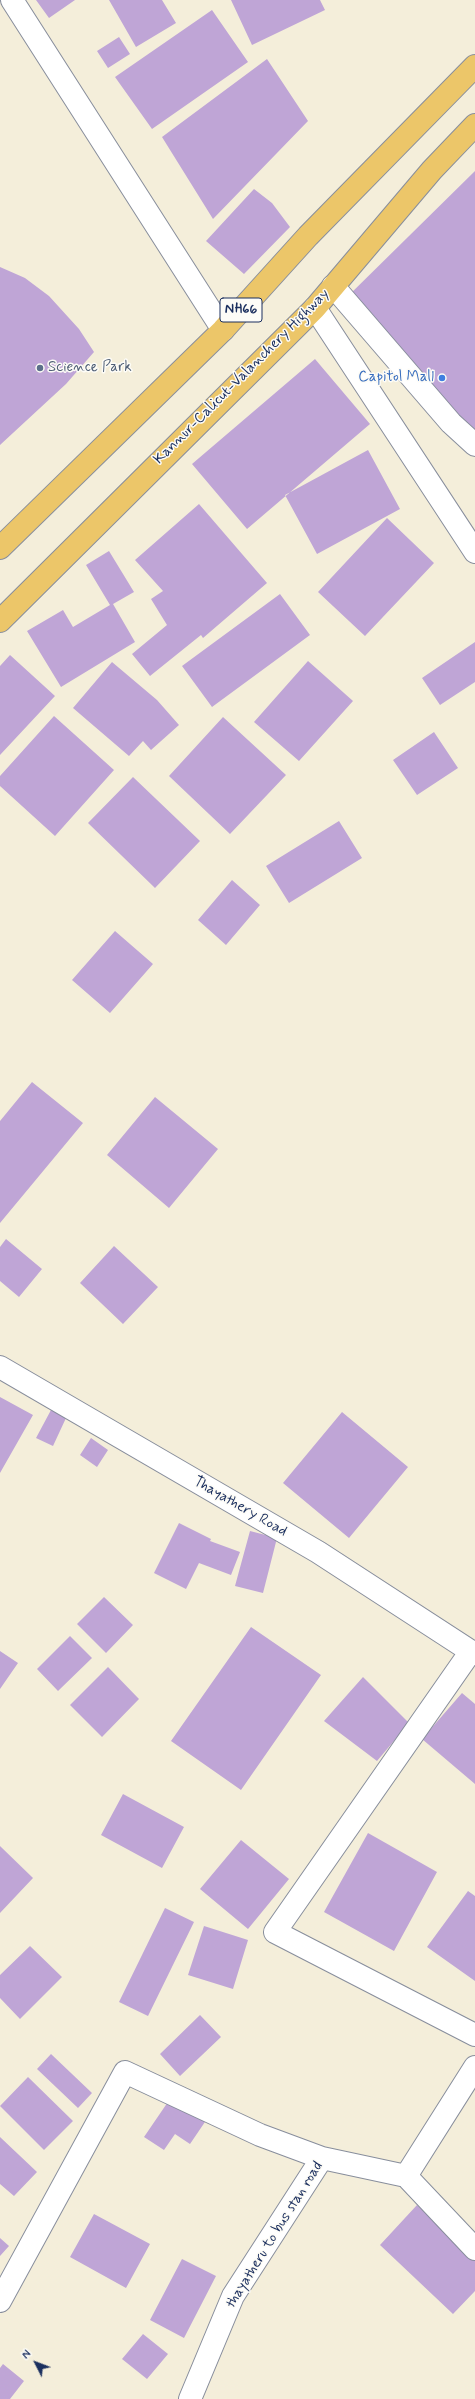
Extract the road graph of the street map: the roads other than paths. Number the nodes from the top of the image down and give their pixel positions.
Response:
1 (12, 0) edge
2 (475, 66) edge
3 (475, 126) edge
4 (333, 286) junction
5 (315, 308) junction
6 (223, 330) junction
7 (475, 445) edge
8 (0, 548) edge
9 (475, 552) edge
10 (0, 621) edge
11 (0, 1367) edge
12 (473, 1653) edge
13 (475, 2035) edge
14 (475, 2067) edge
15 (322, 2158) junction
16 (406, 2176) junction
17 (475, 2249) edge
18 (0, 2301) edge
19 (190, 2399) edge

1 - 6 street
2 - 6 highway, NH66
3 - 4 highway, Kannur-Calicut-Valanchery Highway
4 - 5 highway, Kannur-Calicut-Valanchery Highway
4 - 7 street
5 - 9 street
5 - 10 highway, Kannur-Calicut-Valanchery Highway
6 - 8 highway, NH66
11 - 12 street, Thayathery Road
12 - 13 street
14 - 16 street
15 - 16 street, thayatheru to bus stan road
15 - 18 street
15 - 19 street, thayatheru to bus stan road
16 - 17 street

